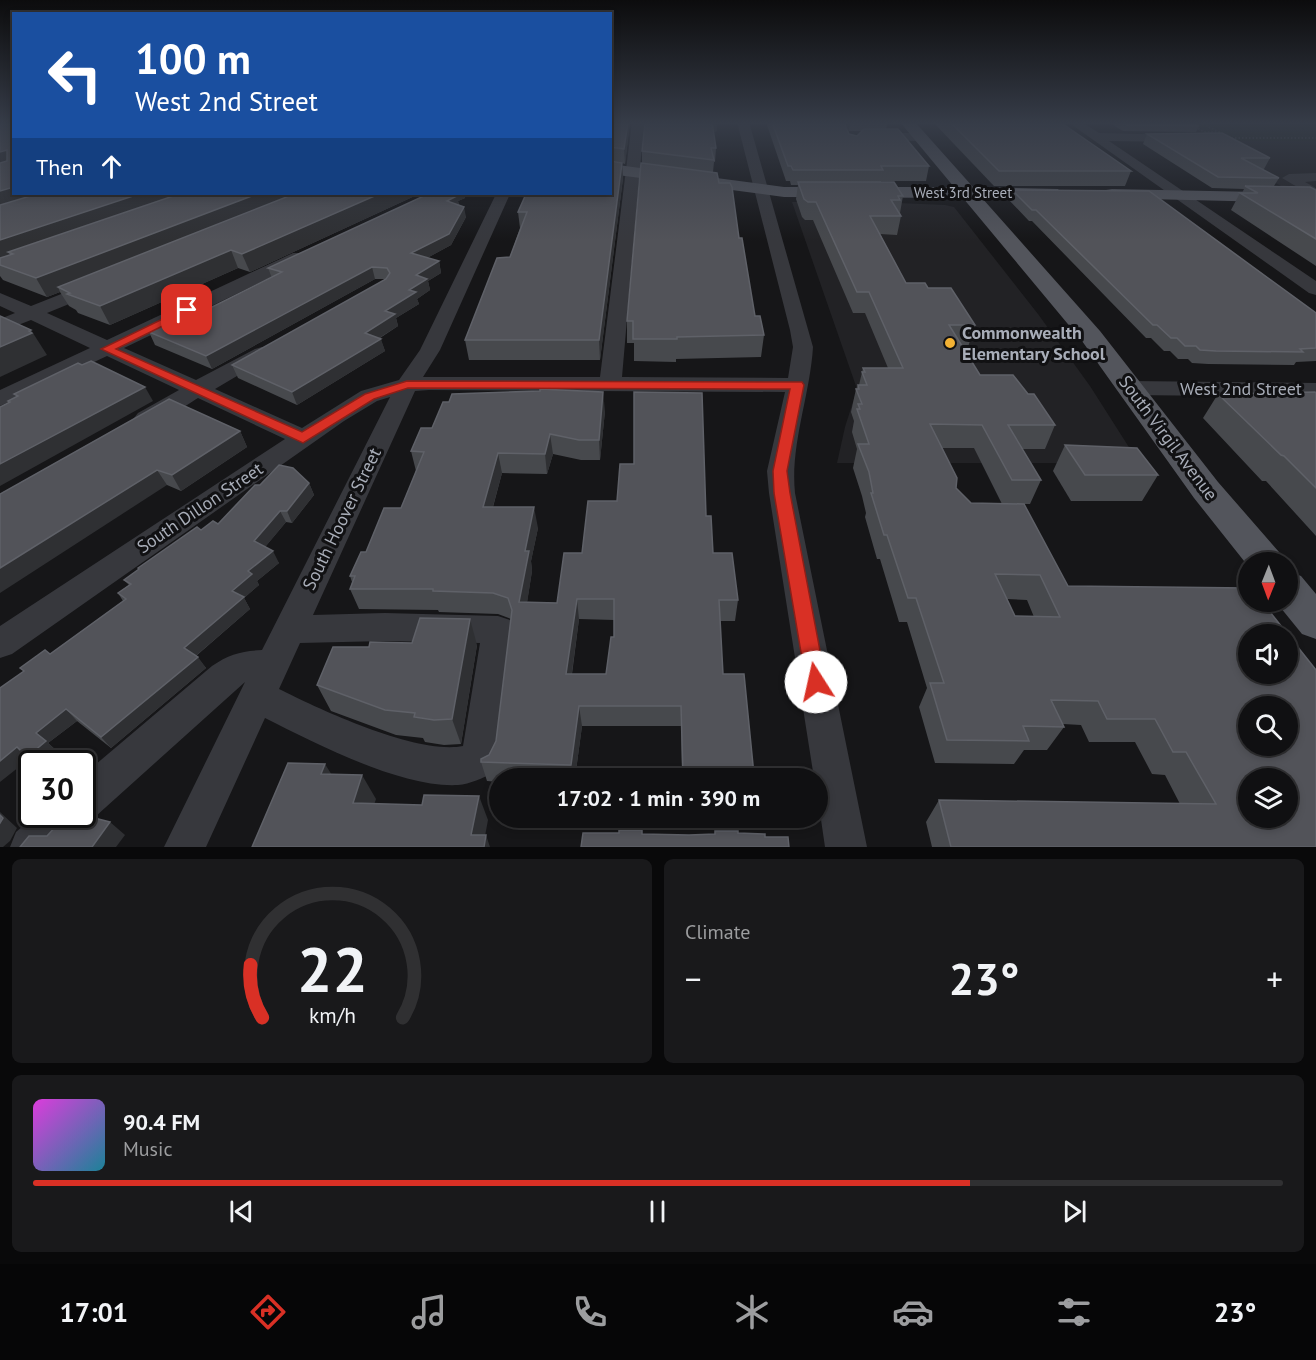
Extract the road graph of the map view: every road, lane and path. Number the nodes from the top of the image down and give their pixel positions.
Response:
1 (634, 162) edge
2 (754, 162) edge
3 (942, 162) edge
4 (1131, 162) edge
5 (612, 169) edge
6 (633, 172) junction
7 (1316, 177) edge
8 (762, 189) junction
9 (969, 193) junction
10 (1070, 193) edge
11 (1091, 194) edge
12 (1178, 194) junction
13 (1316, 194) edge
14 (503, 195) edge
15 (1316, 198) edge
16 (317, 249) edge
17 (116, 278) edge
18 (1316, 289) edge
19 (0, 299) edge
20 (29, 314) junction
21 (0, 326) edge
22 (279, 343) edge
23 (107, 349) junction
24 (407, 385) junction
25 (610, 385) junction
26 (797, 385) junction
27 (1130, 388) junction
28 (197, 390) junction
29 (1316, 390) edge
30 (0, 399) edge
31 (123, 431) edge
32 (303, 438) junction
33 (1258, 552) edge
34 (1298, 600) edge
35 (1316, 622) edge
36 (290, 629) junction
37 (0, 644) edge
38 (273, 664) junction
39 (257, 696) junction
40 (96, 790) edge
41 (52, 828) edge
42 (31, 847) edge
43 (185, 847) edge
44 (846, 847) edge

1 - 6 street
2 - 8 street
3 - 9 main road, South Virgil Avenue
4 - 12 street
5 - 6 main road, West 3rd Street
6 - 8 main road, West 3rd Street
6 - 25 street
7 - 13 street
8 - 9 main road, West 3rd Street
8 - 26 street
9 - 10 main road, West 3rd Street
9 - 27 main road, South Virgil Avenue
11 - 12 main road
12 - 15 main road
12 - 18 street
14 - 24 street, South Hoover Street
16 - 23 street
17 - 20 street
19 - 20 street
20 - 21 street
20 - 23 street
22 - 28 street
23 - 28 street
23 - 30 street
24 - 25 street
24 - 32 street, South Dillon Street
24 - 36 street, South Hoover Street
25 - 26 street
26 - 44 street
27 - 29 street, West 2nd Street
27 - 33 main road, South Virgil Avenue
28 - 31 street
28 - 32 street
32 - 37 street, South Dillon Street
34 - 35 main road
36 - 38 street, South Hoover Street
36 - 39 street
38 - 39 street, South Hoover Street
38 - 40 street
39 - 43 street, South Hoover Street
41 - 42 street

